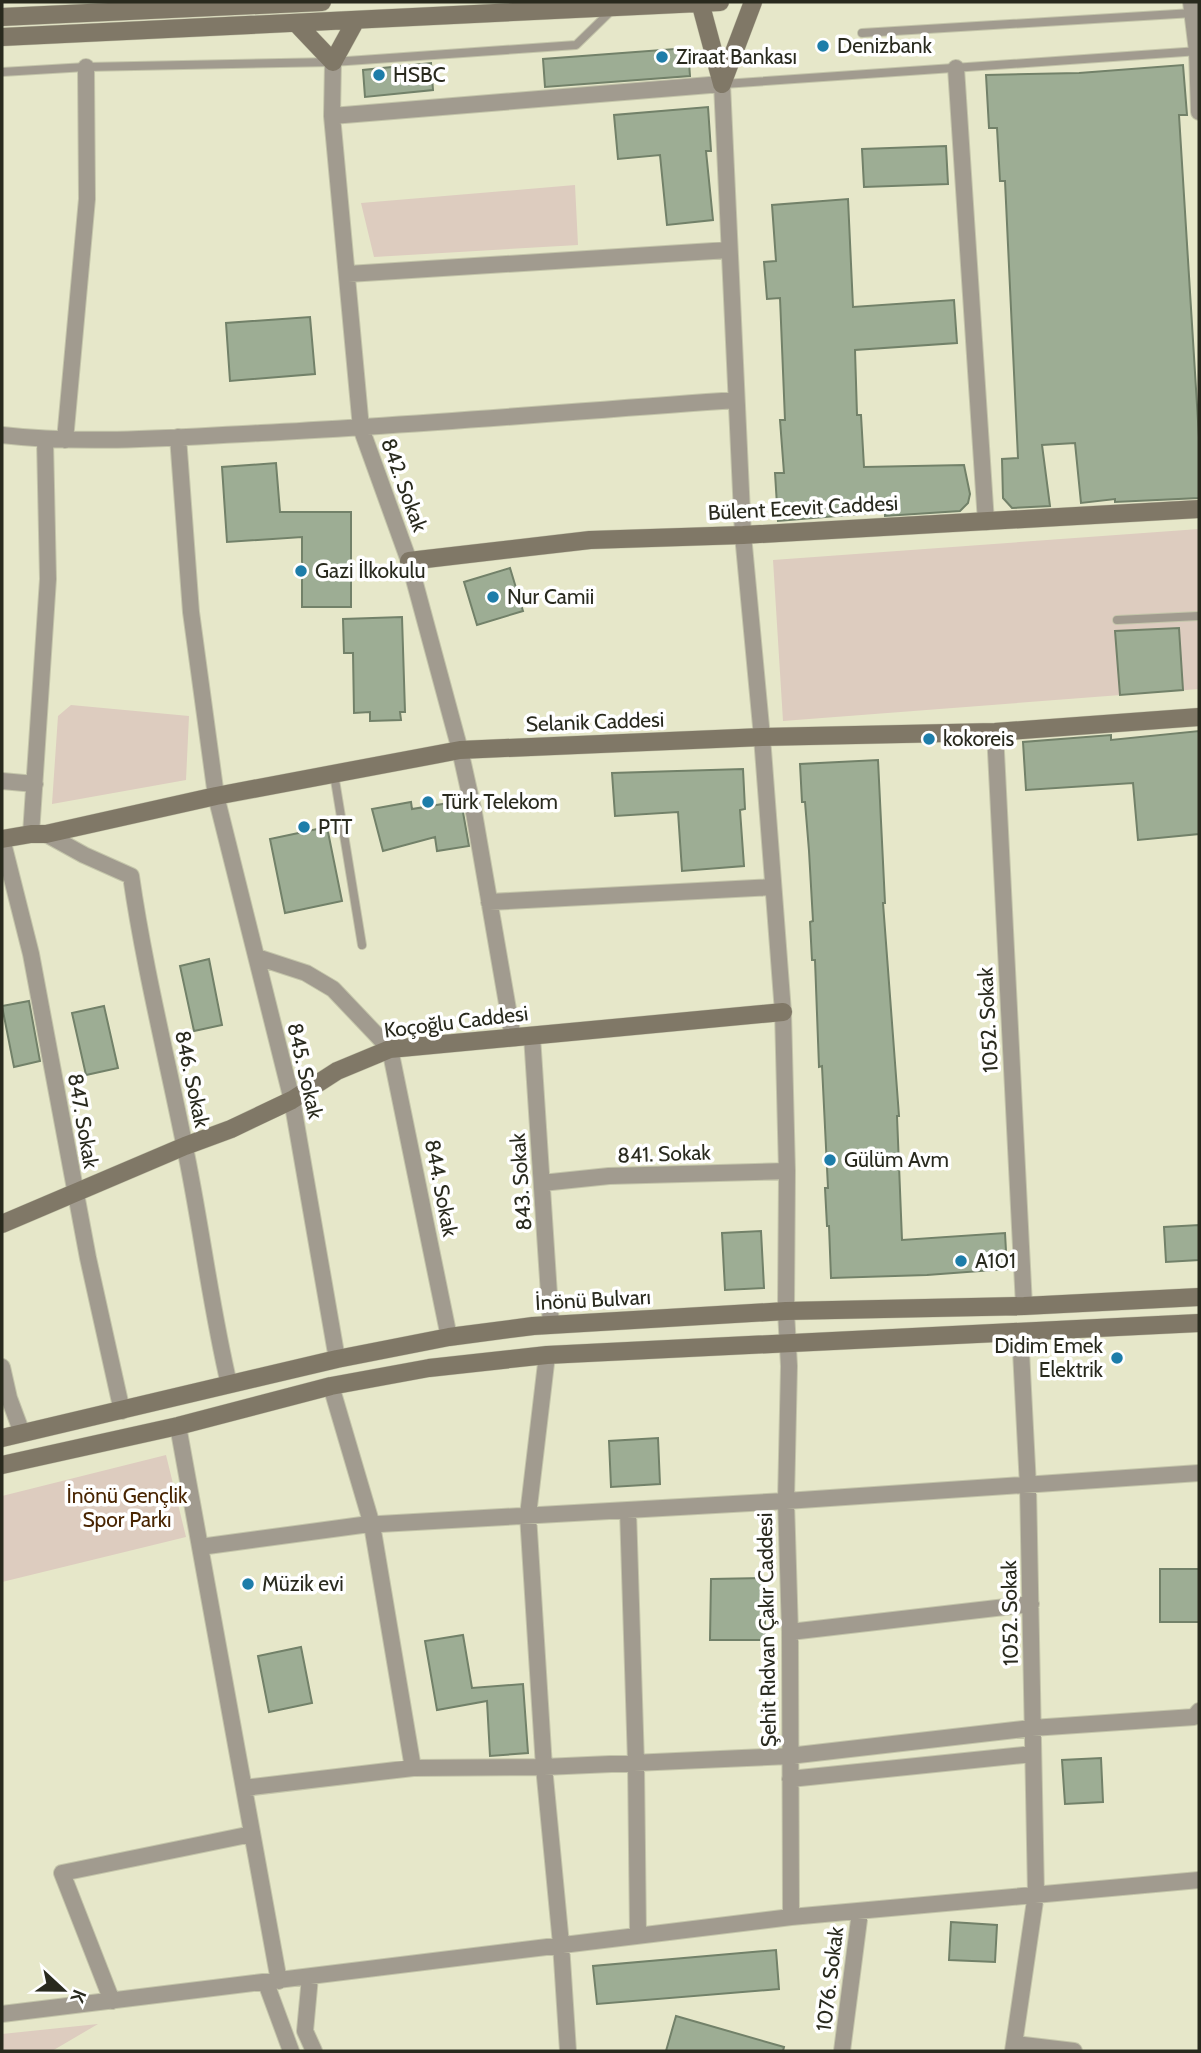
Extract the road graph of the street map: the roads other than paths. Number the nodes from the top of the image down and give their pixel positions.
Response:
1 (308, 2) edge
2 (322, 2) edge
3 (720, 2) edge
4 (753, 2) edge
5 (699, 3) edge
6 (615, 7) junction
7 (1194, 9) edge
8 (2, 17) edge
9 (356, 20) junction
10 (296, 23) junction
11 (862, 33) dead end
12 (2, 37) edge
13 (1198, 51) edge
14 (333, 62) junction
15 (86, 67) junction
16 (956, 68) junction
17 (2, 72) edge
18 (722, 84) junction
19 (1199, 111) edge
20 (332, 116) junction
21 (729, 250) junction
22 (348, 274) junction
23 (736, 400) junction
24 (361, 428) junction
25 (2, 435) edge
26 (178, 437) junction
27 (45, 440) junction
28 (65, 440) junction
29 (1199, 509) edge
30 (986, 522) junction
31 (743, 535) junction
32 (409, 561) junction
33 (1199, 616) edge
34 (1117, 620) dead end
35 (1199, 717) edge
36 (995, 732) junction
37 (762, 737) junction
38 (460, 750) junction
39 (334, 774) junction
40 (2, 781) edge
41 (35, 784) junction
42 (216, 796) junction
43 (39, 834) junction
44 (2, 839) edge
45 (772, 887) junction
46 (489, 902) junction
47 (362, 945) dead end
48 (257, 957) junction
49 (783, 1012) junction
50 (532, 1036) junction
51 (513, 1038) junction
52 (390, 1049) junction
53 (292, 1100) junction
54 (185, 1146) junction
55 (787, 1171) junction
56 (542, 1183) junction
57 (75, 1192) junction
58 (2, 1224) edge
59 (1199, 1297) edge
60 (1024, 1306) junction
61 (786, 1311) junction
62 (1199, 1323) edge
63 (551, 1325) junction
64 (1020, 1332) junction
65 (449, 1337) junction
66 (787, 1342) junction
67 (547, 1355) junction
68 (337, 1359) junction
69 (2, 1367) edge
70 (229, 1384) junction
71 (331, 1386) junction
72 (122, 1411) junction
73 (178, 1426) junction
74 (22, 1433) junction
75 (2, 1438) edge
76 (2, 1465) edge
77 (1199, 1473) edge
78 (1028, 1486) junction
79 (786, 1501) junction
80 (628, 1510) junction
81 (528, 1516) junction
82 (372, 1525) junction
83 (200, 1547) junction
84 (1031, 1604) junction
85 (790, 1632) junction
86 (1199, 1711) edge
87 (1032, 1728) junction
88 (1033, 1754) junction
89 (789, 1756) junction
90 (636, 1763) junction
91 (544, 1767) junction
92 (413, 1768) junction
93 (790, 1779) junction
94 (244, 1788) junction
95 (252, 1834) junction
96 (1199, 1880) edge
97 (1036, 1894) junction
98 (860, 1912) junction
99 (791, 1917) junction
100 (638, 1935) junction
101 (561, 1944) junction
102 (310, 1977) junction
103 (273, 1982) junction
104 (112, 2001) junction
105 (2, 2014) edge
106 (1014, 2048) edge
107 (291, 2051) edge
108 (314, 2051) edge
109 (568, 2051) edge
110 (842, 2051) edge
111 (1074, 2051) edge

1 - 2 main road
1 - 8 main road
3 - 5 main road
4 - 18 main road
5 - 6 main road
5 - 18 main road
6 - 9 main road
6 - 14 lane
7 - 11 lane
7 - 13 street
9 - 10 main road
9 - 14 main road
10 - 12 main road
10 - 14 main road
13 - 16 lane
13 - 19 street
14 - 15 lane
14 - 20 street, 842. Sokak
15 - 17 lane
15 - 28 street
16 - 18 lane
16 - 30 street
18 - 20 street
18 - 21 street, Şehit Rıdvan Çakır Caddesi
20 - 22 street, 842. Sokak
21 - 22 street
21 - 23 street, Şehit Rıdvan Çakır Caddesi
22 - 24 street, 842. Sokak
23 - 24 street
23 - 31 street, Şehit Rıdvan Çakır Caddesi
24 - 26 street
24 - 32 street, 842. Sokak
25 - 27 street
26 - 28 street
26 - 42 street, 845. Sokak
27 - 28 street
27 - 41 street
29 - 30 main road, Bülent Ecevit Caddesi
30 - 31 main road, Bülent Ecevit Caddesi
31 - 32 main road, Bülent Ecevit Caddesi
31 - 37 street, Şehit Rıdvan Çakır Caddesi
32 - 38 street, 842. Sokak
33 - 34 lane
35 - 36 main road, Selanik Caddesi
36 - 37 main road, Selanik Caddesi
36 - 60 street, 1052. Sokak
37 - 38 main road, Selanik Caddesi
37 - 45 street, Şehit Rıdvan Çakır Caddesi
38 - 39 main road, Selanik Caddesi
38 - 46 street, 842. Sokak
39 - 42 main road, Selanik Caddesi
39 - 47 lane
40 - 41 street
41 - 43 street
42 - 43 main road, Selanik Caddesi
42 - 48 street, 845. Sokak
43 - 44 main road, Selanik Caddesi
43 - 54 street, 846. Sokak
44 - 57 street, 847. Sokak
45 - 46 street
45 - 49 street, Şehit Rıdvan Çakır Caddesi
46 - 51 street, 842. Sokak
48 - 52 street
48 - 53 street, 845. Sokak
49 - 50 main road, Koçoğlu Caddesi
49 - 55 street, Şehit Rıdvan Çakır Caddesi
50 - 51 main road, Koçoğlu Caddesi
50 - 56 street, 843. Sokak
51 - 52 main road, Koçoğlu Caddesi
52 - 53 main road, Koçoğlu Caddesi
52 - 65 street, 844. Sokak
53 - 54 main road, Koçoğlu Caddesi
53 - 68 street, 845. Sokak
54 - 57 main road, Koçoğlu Caddesi
54 - 70 street, 846. Sokak
55 - 56 street, 841. Sokak
55 - 61 street, Şehit Rıdvan Çakır Caddesi
56 - 63 street, 843. Sokak
57 - 58 main road, Koçoğlu Caddesi
57 - 72 street, 847. Sokak
59 - 60 main road, İnönü Bulvarı
60 - 61 main road, İnönü Bulvarı
61 - 63 main road, İnönü Bulvarı
61 - 66 street, Şehit Rıdvan Çakır Caddesi
62 - 64 main road
63 - 65 main road, İnönü Bulvarı
64 - 66 main road
64 - 78 street, 1052. Sokak
65 - 68 main road, İnönü Bulvarı
66 - 67 main road
66 - 79 street, Şehit Rıdvan Çakır Caddesi
67 - 71 main road
67 - 81 street
68 - 70 main road, İnönü Bulvarı
69 - 74 street
70 - 72 main road, İnönü Bulvarı
71 - 73 main road
71 - 82 street
72 - 74 main road, İnönü Bulvarı
73 - 76 main road
73 - 83 street
74 - 75 main road, İnönü Bulvarı
77 - 78 street
78 - 79 street
78 - 84 street, 1052. Sokak
79 - 80 street
79 - 85 street, Şehit Rıdvan Çakır Caddesi
80 - 81 street
80 - 90 street
81 - 82 street
81 - 91 street
82 - 83 street
82 - 92 street
83 - 94 street
84 - 85 street
84 - 87 street, 1052. Sokak
85 - 89 street, Şehit Rıdvan Çakır Caddesi
86 - 87 street
87 - 88 street, 1052. Sokak
87 - 89 street
88 - 93 street
88 - 97 street, 1052. Sokak
89 - 90 street
89 - 93 street, Şehit Rıdvan Çakır Caddesi
90 - 91 street
90 - 100 street
91 - 92 street
91 - 101 street
92 - 94 street
93 - 99 street, Şehit Rıdvan Çakır Caddesi
94 - 95 street
95 - 103 street
95 - 104 street
96 - 97 street
97 - 98 street
97 - 106 street, 1052. Sokak
98 - 99 street
98 - 110 street, 1076. Sokak
99 - 100 street
100 - 101 street
101 - 102 street
101 - 109 street
102 - 103 street
102 - 108 street
103 - 104 street
103 - 107 street
104 - 105 street
106 - 111 street

